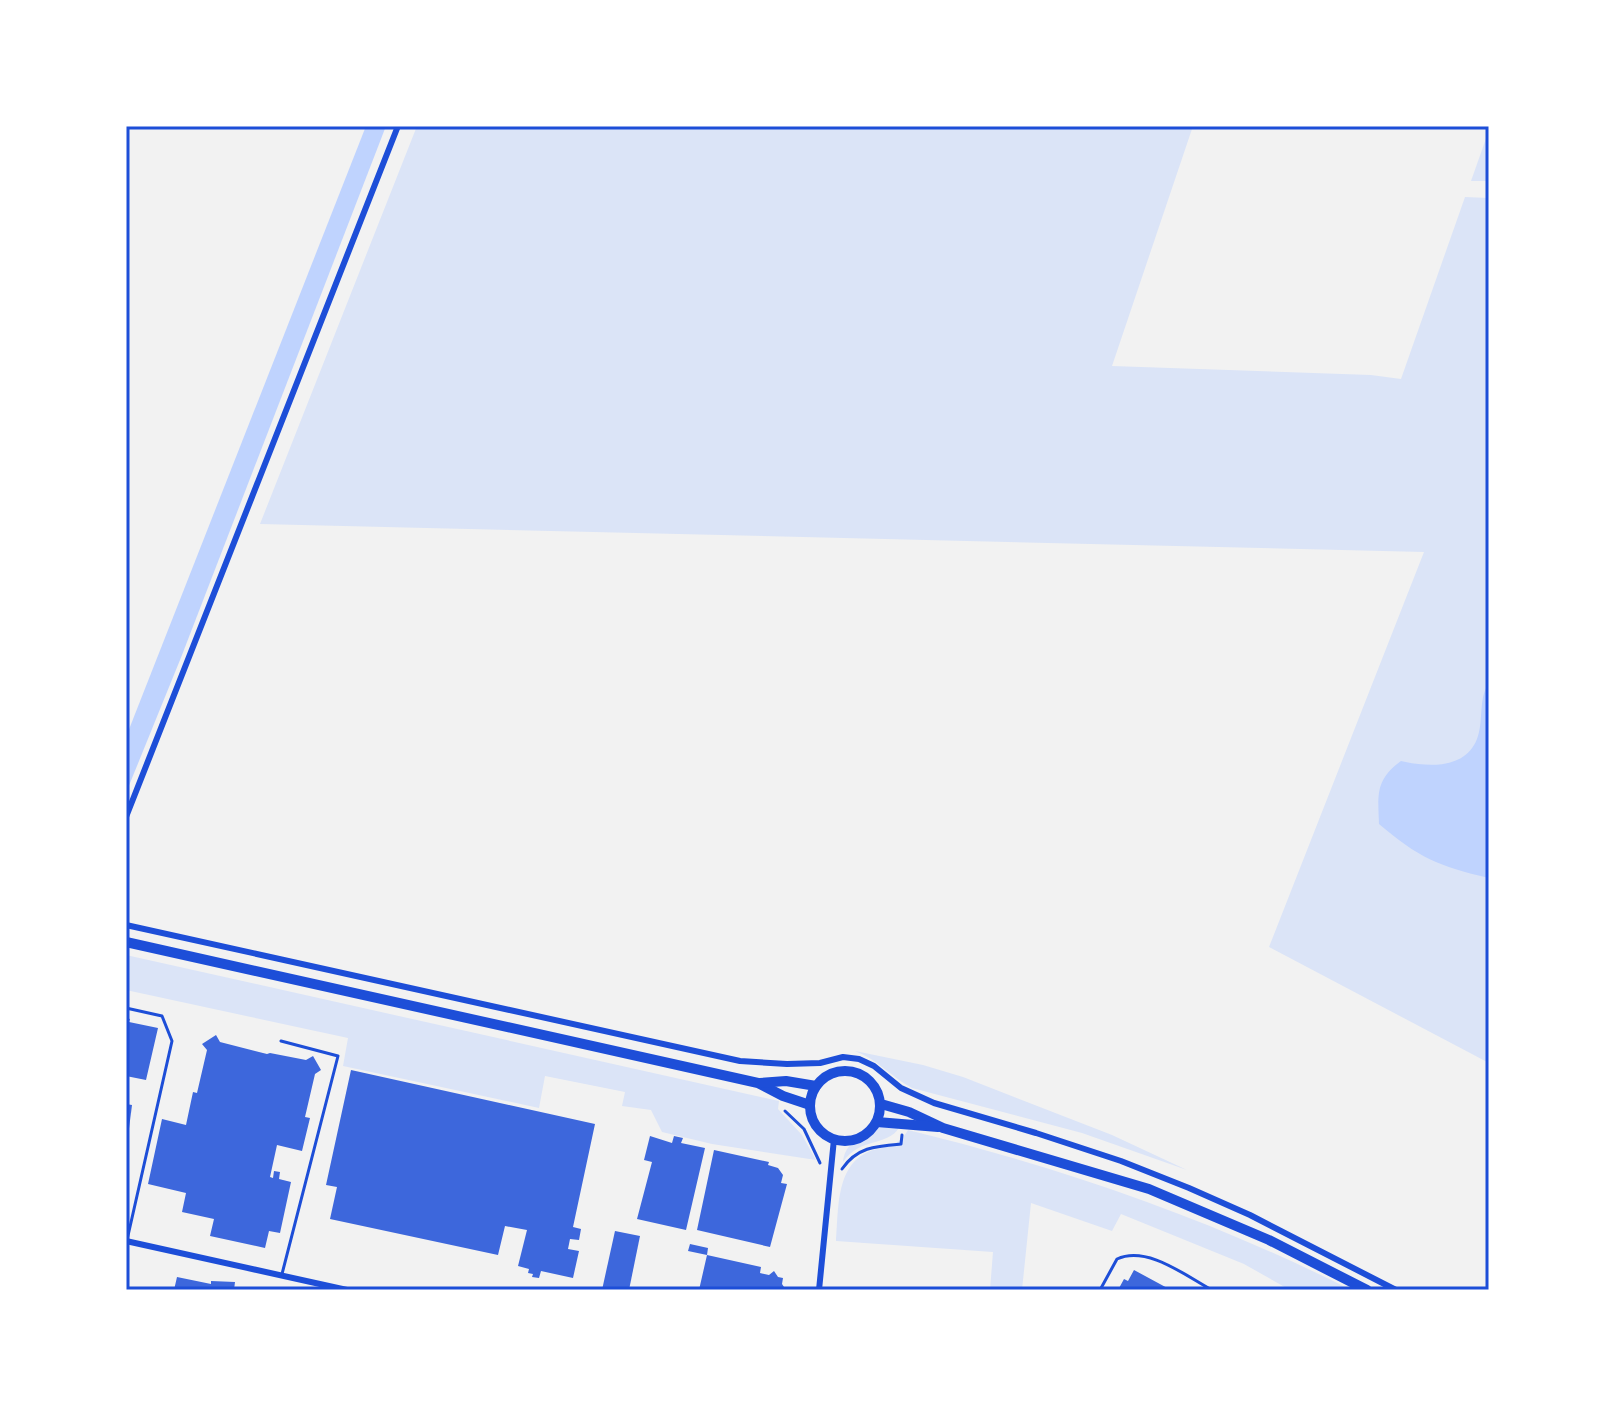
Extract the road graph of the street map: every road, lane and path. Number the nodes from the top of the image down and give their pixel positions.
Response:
1 (398, 126) edge
2 (126, 817) edge
3 (126, 925) edge
4 (126, 942) edge
5 (480, 1004) junction
6 (126, 1008) edge
7 (477, 1020) junction
8 (281, 1041) dead end
9 (758, 1083) junction
10 (816, 1086) junction
11 (881, 1104) junction
12 (810, 1105) junction
13 (877, 1122) junction
14 (943, 1128) junction
15 (834, 1139) junction
16 (126, 1241) edge
17 (282, 1276) junction
18 (347, 1290) edge
19 (819, 1290) edge
20 (1100, 1290) edge
21 (1212, 1290) edge
22 (1367, 1290) edge
23 (1396, 1290) edge

1 - 2 street
3 - 5 street
4 - 7 main road
5 - 7 street
5 - 23 street
6 - 16 lane
7 - 9 main road
8 - 17 lane
9 - 10 main road
9 - 12 main road
10 - 11 main road
10 - 12 main road
11 - 13 main road
11 - 14 main road
12 - 15 main road
13 - 14 main road
13 - 15 main road
14 - 22 main road
15 - 19 street
16 - 17 street
17 - 18 street
20 - 21 lane

